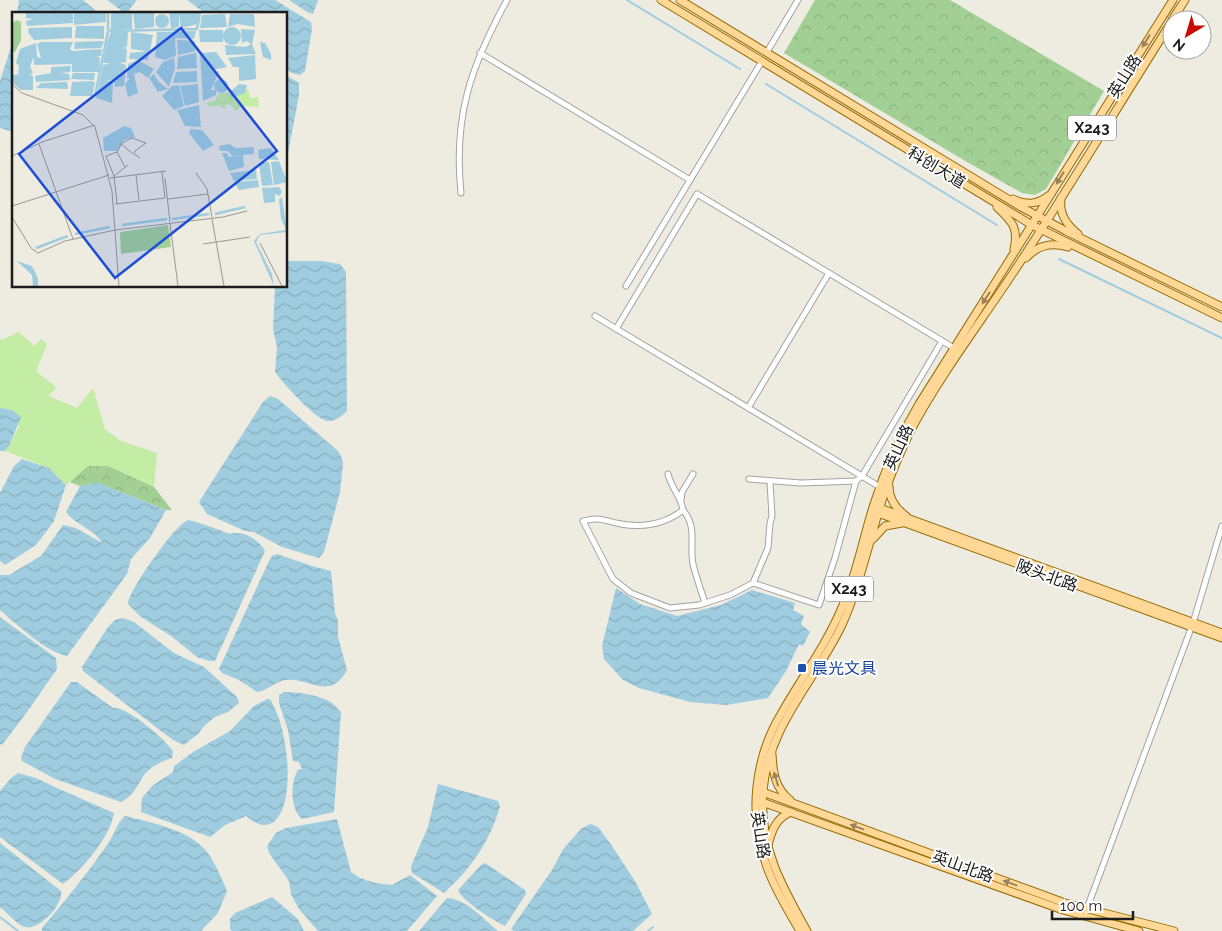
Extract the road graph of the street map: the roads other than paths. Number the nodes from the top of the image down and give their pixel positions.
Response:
1 (507, 0) edge
2 (662, 0) edge
3 (680, 0) edge
4 (798, 0) edge
5 (1172, 0) edge
6 (1162, 36) edge
7 (767, 52) junction
8 (480, 54) junction
9 (762, 61) junction
10 (690, 180) junction
11 (992, 189) junction
12 (461, 193) dead end
13 (1050, 194) junction
14 (1062, 196) junction
15 (986, 197) junction
16 (1037, 216) junction
17 (1046, 221) junction
18 (1032, 225) junction
19 (1040, 229) junction
20 (1090, 243) junction
21 (1085, 252) junction
22 (1013, 257) junction
23 (1017, 267) junction
24 (829, 273) junction
25 (626, 286) dead end
26 (1222, 307) edge
27 (595, 316) dead end
28 (1222, 318) edge
29 (616, 329) junction
30 (942, 341) junction
31 (954, 348) junction
32 (748, 408) junction
33 (668, 474) dead end
34 (693, 474) dead end
35 (862, 476) junction
36 (890, 477) junction
37 (749, 479) dead end
38 (856, 481) junction
39 (770, 482) junction
40 (880, 487) junction
41 (681, 500) junction
42 (684, 510) junction
43 (876, 510) junction
44 (909, 522) junction
45 (1222, 526) edge
46 (868, 548) junction
47 (753, 583) junction
48 (705, 603) junction
49 (1192, 625) junction
50 (1222, 633) edge
51 (1222, 638) edge
52 (772, 747) junction
53 (760, 790) junction
54 (759, 801) junction
55 (795, 804) junction
56 (791, 812) junction
57 (767, 848) junction
58 (1086, 913) junction
59 (800, 931) edge
60 (807, 931) edge
61 (1139, 931) edge
62 (1174, 931) edge

1 - 8 street
2 - 9 main road, 科创大道
3 - 7 main road, 科创大道
4 - 7 street
5 -> 13 main road, 英山路 / X243
6 - 14 main road, 英山路 / X243
7 - 11 main road, 科创大道
8 - 10 street
8 - 12 street
9 - 10 street
9 - 15 main road, 科创大道
10 - 25 street
11 - 13 main road
11 - 16 main road, 科创大道
13 - 16 main road, 英山路 / X243
14 - 17 main road, 英山路 / X243
14 - 20 main road
15 - 18 main road, 科创大道
15 - 22 main road
16 - 17 main road, 科创大道
16 - 18 main road, 英山路 / X243
17 - 19 main road, 英山路 / X243
17 - 20 main road, 科创大道
18 - 19 main road, 科创大道
18 - 22 main road, 英山路 / X243
19 - 21 main road, 科创大道
19 - 23 main road, 英山路 / X243
20 - 26 main road, 科创大道
21 - 23 main road
21 - 28 main road, 科创大道
22 -> 31 main road, 英山路 / X243
23 - 36 main road, 英山路 / X243
24 - 29 street
24 - 30 street
24 - 32 street
27 - 29 street
29 - 32 street
30 - 31 street
30 - 35 street
31 - 40 main road, 英山路 / X243
32 - 35 street
33 - 41 street
34 - 41 street
35 - 38 street
35 - 40 street
36 - 43 main road, 英山路 / X243
36 - 44 main road
37 - 39 street
38 - 39 street
38 - 47 street
39 - 47 street
40 - 43 main road, 英山路 / X243
41 - 42 street
42 - 48 street
42 - 48 street
43 - 44 main road, 陂头北路
43 - 46 main road, 英山路 / X243
43 - 53 main road, 英山路 / X243
44 - 46 main road
44 - 49 main road, 陂头北路
45 - 49 street
46 - 52 main road, 英山路 / X243
47 - 48 street
49 - 50 main road, 陂头北路
49 - 51 main road, 陂头北路
49 - 58 street
52 - 53 main road, 英山路 / X243
55 -> 52 main road
53 - 54 main road, 英山路 / X243
53 - 55 main road, 英山北路
54 - 56 main road, 英山北路
54 - 57 main road, 英山路 / X243
54 - 59 main road, 英山路 / X243
58 -> 55 main road, 英山北路
56 - 57 main road
56 - 58 main road, 英山北路
57 - 60 main road, 英山路 / X243
58 - 61 main road, 英山北路
58 - 62 main road, 英山北路

